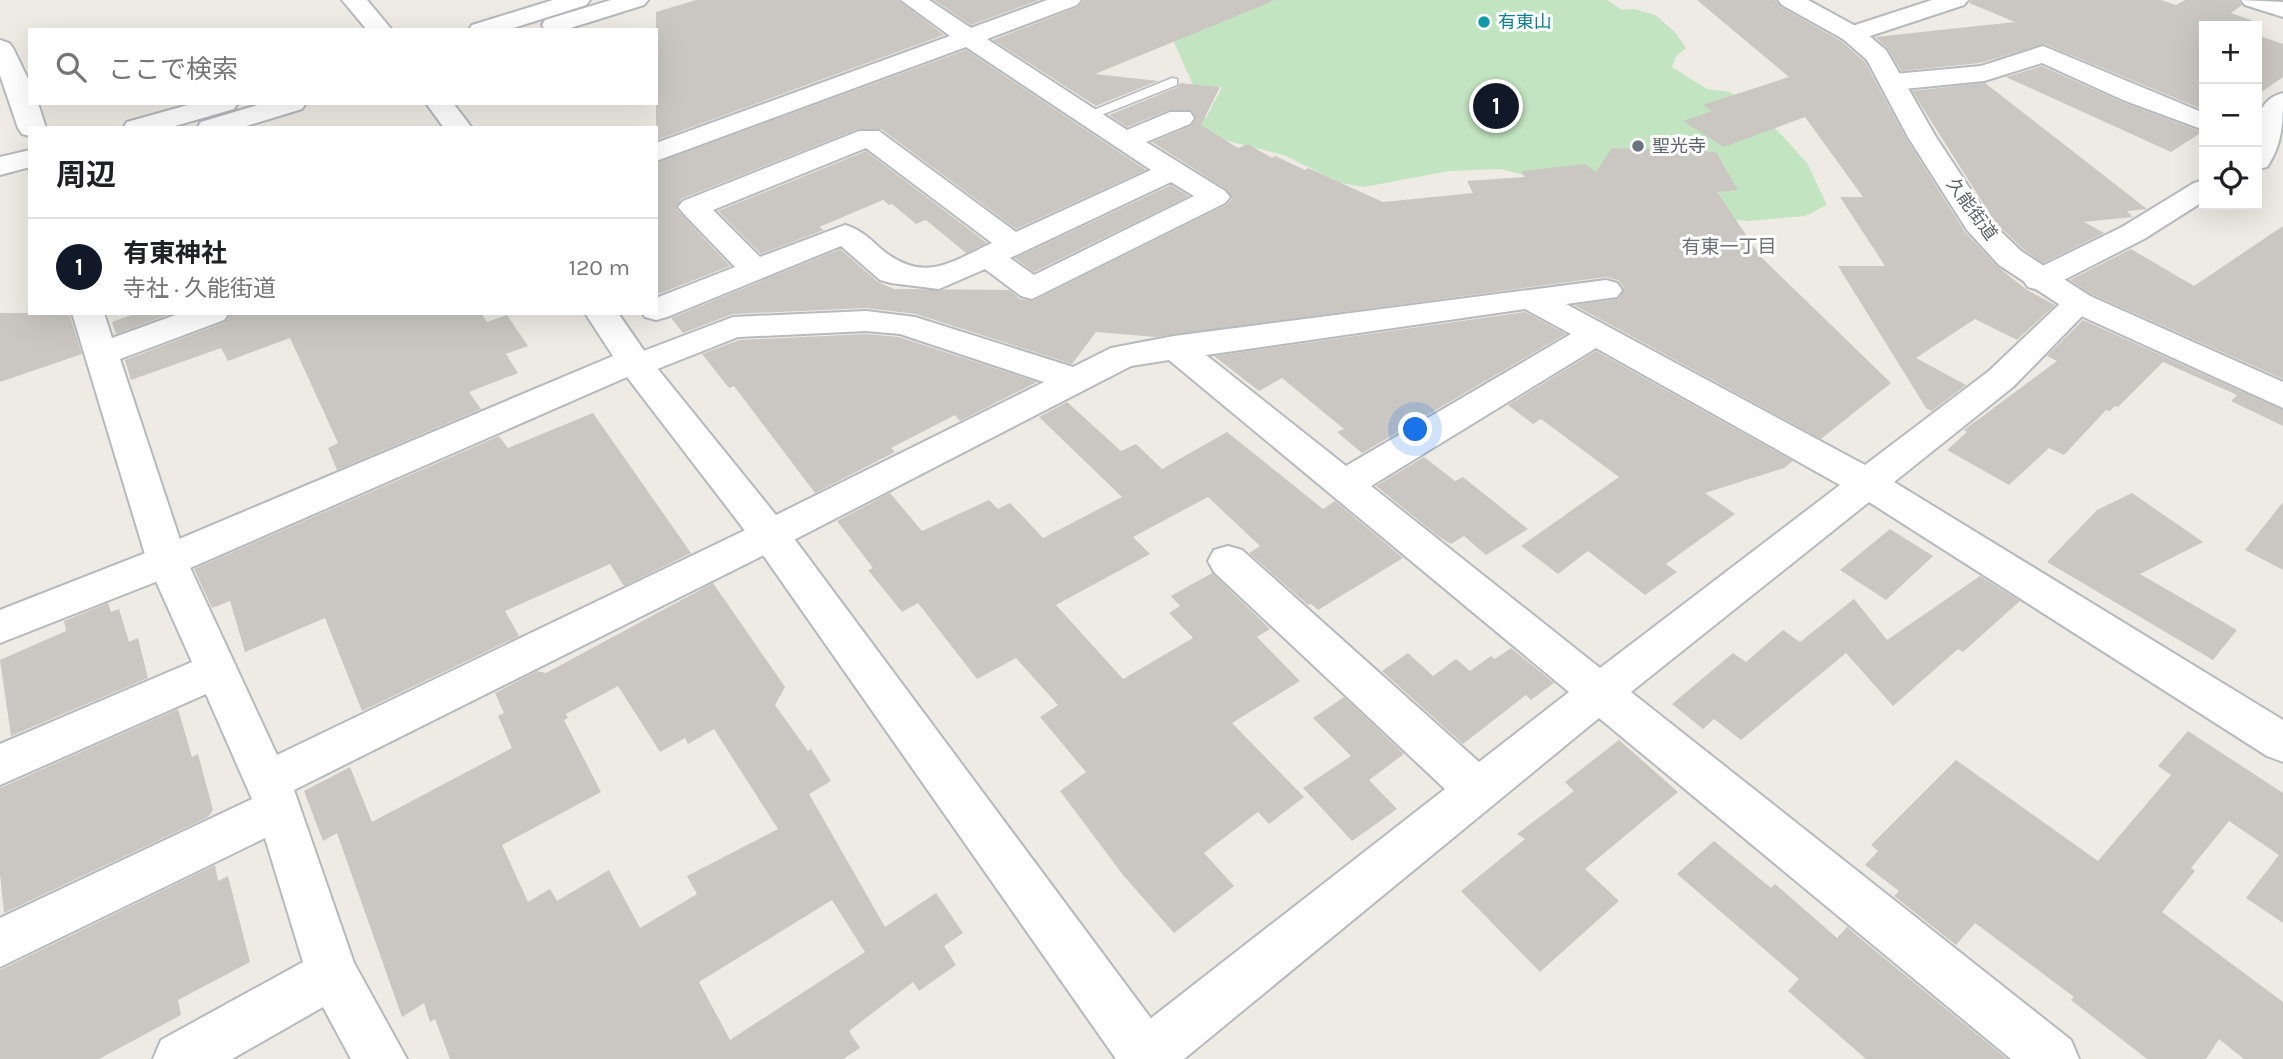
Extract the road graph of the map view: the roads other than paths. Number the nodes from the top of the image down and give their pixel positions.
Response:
1 (354, 0) edge
2 (578, 0) edge
3 (636, 0) edge
4 (913, 0) edge
5 (1069, 0) edge
6 (1790, 0) edge
7 (1956, 0) edge
8 (2253, 0) edge
9 (2283, 10) edge
10 (378, 28) edge
11 (487, 28) edge
12 (546, 28) edge
13 (1852, 34) junction
14 (969, 37) junction
15 (0, 48) edge
16 (1172, 82) dead end
17 (1894, 82) junction
18 (218, 105) edge
19 (286, 105) edge
20 (441, 105) edge
21 (1086, 116) junction
22 (1180, 118) dead end
23 (2199, 120) edge
24 (31, 126) edge
25 (144, 126) edge
26 (218, 126) edge
27 (456, 126) edge
28 (1125, 141) junction
29 (658, 152) edge
30 (28, 159) edge
31 (0, 166) edge
32 (1172, 171) junction
33 (28, 182) edge
34 (0, 189) edge
35 (2199, 192) edge
36 (1000, 250) junction
37 (755, 269) junction
38 (2039, 280) junction
39 (1606, 290) dead end
40 (1530, 298) junction
41 (2079, 303) junction
42 (658, 309) edge
43 (89, 315) edge
44 (207, 315) edge
45 (1594, 335) junction
46 (626, 336) edge
47 (1174, 347) junction
48 (100, 354) junction
49 (1075, 380) junction
50 (2283, 396) edge
51 (1867, 483) junction
52 (1345, 485) junction
53 (770, 535) junction
54 (167, 561) junction
55 (1228, 561) dead end
56 (0, 627) edge
57 (217, 670) junction
58 (1600, 692) junction
59 (2283, 743) edge
60 (0, 765) edge
61 (1478, 790) junction
62 (274, 794) junction
63 (0, 943) edge
64 (332, 974) junction
65 (1145, 1058) edge
66 (180, 1059) edge
67 (380, 1059) edge
68 (2052, 1059) edge

1 - 10 street
2 - 11 street
3 - 12 street
4 - 14 street
5 - 14 street
6 - 13 street, 久能街道
7 - 13 street
8 - 9 street
13 - 17 street, 久能街道
14 - 21 street
14 - 29 street
15 - 24 street
16 - 21 lane
17 - 23 street
17 - 38 street, 久能街道
18 - 25 street
19 - 26 street
20 - 27 street
21 - 28 street
22 - 28 street
28 - 32 street
30 - 31 street
32 - 36 street
32 - 36 street
33 - 34 street
35 - 38 street
36 - 37 street
36 - 37 street
37 - 42 street
38 - 41 street, 久能街道
39 - 40 street
40 - 45 street
40 - 47 street
41 - 50 street, 久能街道
41 - 51 street
43 - 48 street
44 - 48 street
45 - 51 street
45 - 52 street
46 - 49 street
46 - 53 street
46 - 54 street
47 - 49 street
47 - 52 street
48 - 54 street
49 - 53 street
51 - 58 street
51 - 59 street
52 - 58 street
53 - 62 street
53 - 65 street
54 - 56 street
54 - 57 street
55 - 61 street
57 - 60 street
57 - 62 street
58 - 61 street
58 - 68 street
61 - 65 street
62 - 63 street
62 - 64 street
64 - 66 street
64 - 67 street

